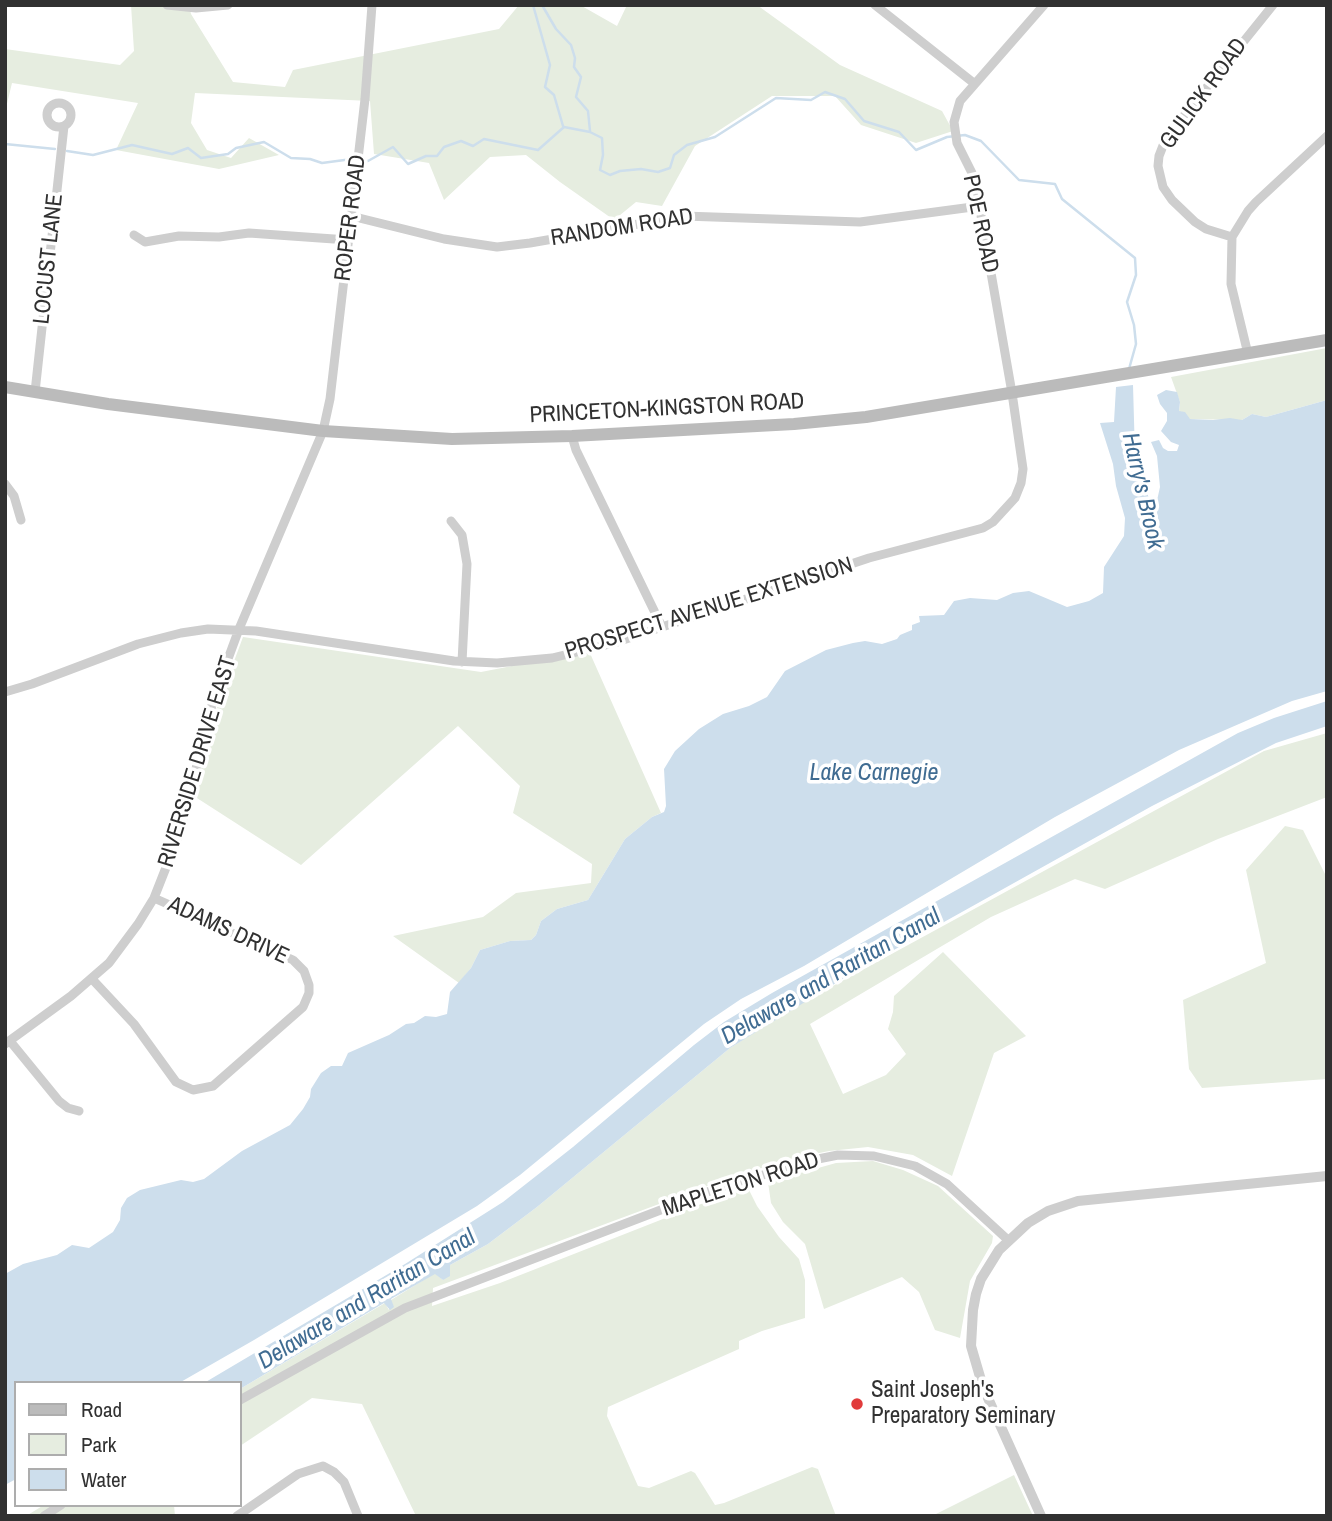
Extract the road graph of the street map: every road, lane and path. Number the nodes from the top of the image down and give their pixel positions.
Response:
1 (167, 5) edge
2 (228, 5) edge
3 (372, 5) edge
4 (875, 5) edge
5 (1044, 5) edge
6 (1273, 5) edge
7 (975, 84) junction
8 (64, 126) dead end
9 (1327, 136) edge
10 (980, 206) junction
11 (351, 216) junction
12 (134, 235) dead end
13 (1232, 237) junction
14 (348, 240) junction
15 (1327, 340) edge
16 (1248, 354) junction
17 (5, 387) edge
18 (35, 392) junction
19 (1012, 393) junction
20 (323, 431) junction
21 (572, 436) junction
22 (5, 484) edge
23 (20, 520) dead end
24 (451, 521) dead end
25 (662, 627) junction
26 (239, 629) junction
27 (462, 662) junction
28 (5, 692) edge
29 (154, 898) junction
30 (93, 979) junction
31 (8, 1043) edge
32 (79, 1111) dead end
33 (1327, 1176) edge
34 (1008, 1240) junction
35 (242, 1399) edge
36 (237, 1516) edge
37 (358, 1516) edge
38 (1041, 1516) edge

1 - 2 street
3 - 11 street, ROPER ROAD
4 - 7 street
5 - 7 street, POE ROAD
6 - 13 street, GULICK ROAD
7 - 10 street, POE ROAD
8 - 18 street, LOCUST LANE
9 - 13 street
10 - 11 street, RANDOM ROAD
10 - 19 street, POE ROAD
11 - 14 street, ROPER ROAD
12 - 14 street
13 - 16 street
14 - 20 street, ROPER ROAD
15 - 16 main road, PRINCETON-KINGSTON ROAD
16 - 19 main road, PRINCETON-KINGSTON ROAD
17 - 18 main road, PRINCETON-KINGSTON ROAD
18 - 20 main road, PRINCETON-KINGSTON ROAD
19 - 21 main road, PRINCETON-KINGSTON ROAD
19 - 25 street, PROSPECT AVENUE EXTENSION
20 - 21 main road, PRINCETON-KINGSTON ROAD
20 - 26 street, RIVERSIDE DRIVE EAST
21 - 25 street
22 - 23 street
24 - 27 street
25 - 27 street, PROSPECT AVENUE EXTENSION
26 - 27 street, PROSPECT AVENUE EXTENSION
26 - 28 street, PROSPECT AVENUE EXTENSION
26 - 29 street, RIVERSIDE DRIVE EAST
29 - 30 street, RIVERSIDE DRIVE EAST
29 - 30 street, ADAMS DRIVE
30 - 31 street, RIVERSIDE DRIVE EAST
31 - 32 street
33 - 34 street
34 - 35 street, MAPLETON ROAD
34 - 38 street
36 - 37 street

